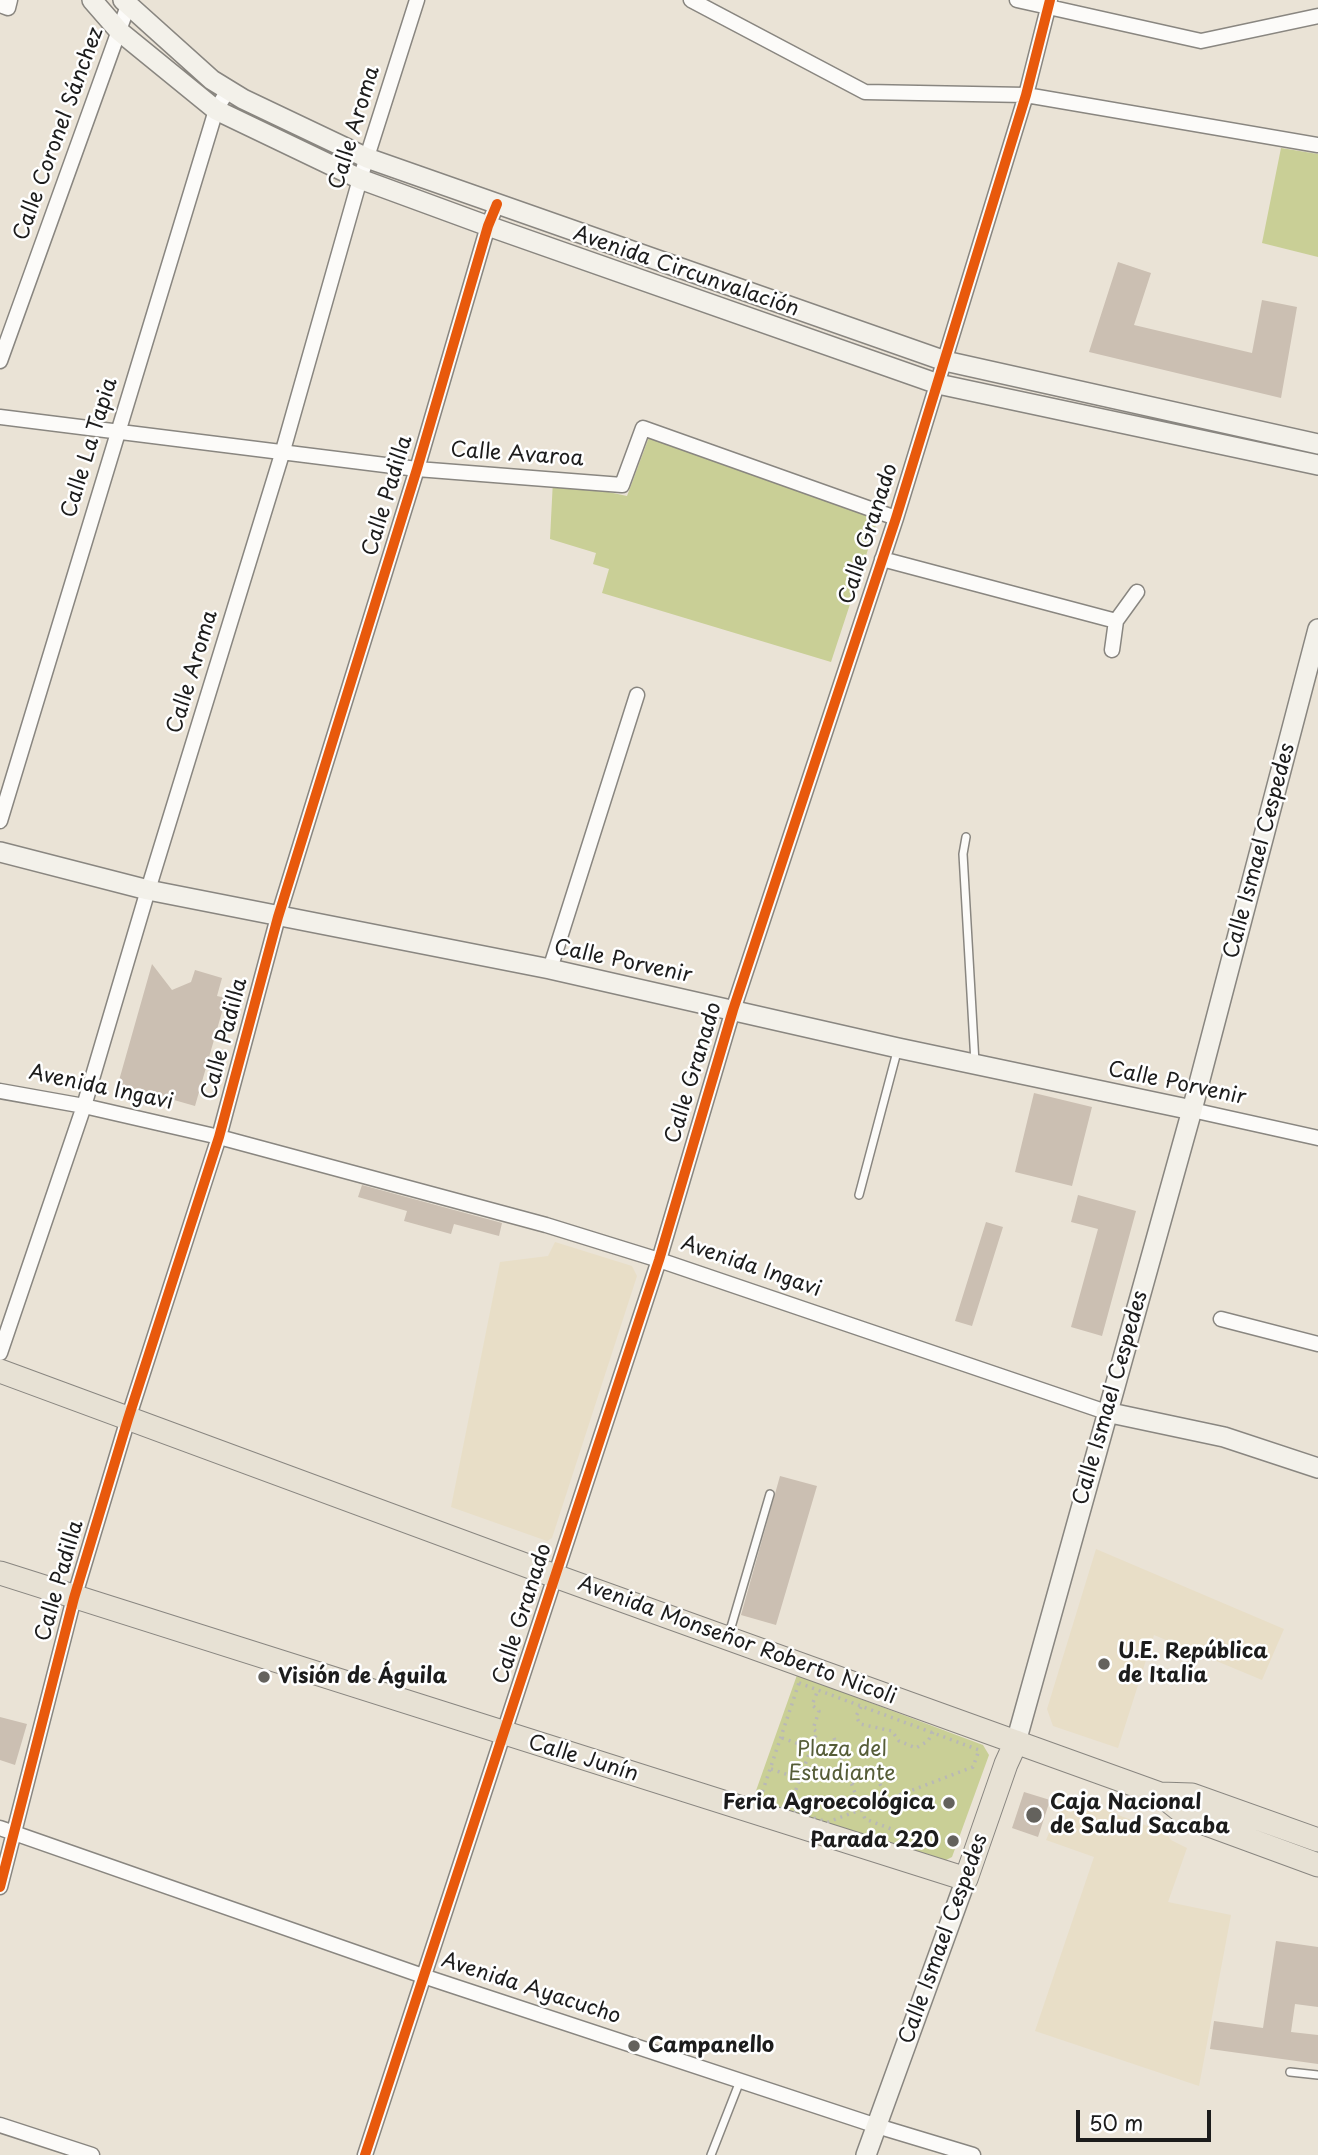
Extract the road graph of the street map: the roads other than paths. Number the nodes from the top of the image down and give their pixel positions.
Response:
1 (10, 0) edge
2 (92, 0) edge
3 (417, 0) edge
4 (691, 0) edge
5 (1017, 0) edge
6 (127, 2) edge
7 (1049, 4) edge
8 (0, 5) edge
9 (1318, 16) edge
10 (119, 31) junction
11 (228, 90) junction
12 (1026, 95) junction
13 (216, 110) junction
14 (1318, 145) edge
15 (367, 158) junction
16 (360, 179) junction
17 (497, 204) junction
18 (488, 226) junction
19 (945, 360) junction
20 (0, 361) edge
21 (937, 384) junction
22 (0, 417) edge
23 (117, 432) junction
24 (1318, 444) edge
25 (282, 453) junction
26 (1318, 465) edge
27 (417, 469) junction
28 (896, 518) junction
29 (882, 559) junction
30 (1137, 592) dead end
31 (1116, 621) junction
32 (1318, 629) edge
33 (1112, 650) dead end
34 (637, 695) dead end
35 (0, 821) edge
36 (966, 837) dead end
37 (0, 852) edge
38 (148, 890) junction
39 (278, 917) junction
40 (550, 969) junction
41 (733, 1010) junction
42 (898, 1048) junction
43 (975, 1064) junction
44 (0, 1091) edge
45 (84, 1107) junction
46 (1192, 1110) junction
47 (219, 1137) junction
48 (1318, 1138) edge
49 (859, 1195) dead end
50 (659, 1260) junction
51 (1221, 1319) dead end
52 (1318, 1344) edge
53 (0, 1353) edge
54 (0, 1371) edge
55 (1106, 1412) junction
56 (128, 1419) junction
57 (1318, 1468) edge
58 (770, 1494) dead end
59 (0, 1573) edge
60 (555, 1576) junction
61 (74, 1598) junction
62 (728, 1638) junction
63 (504, 1734) junction
64 (1016, 1742) junction
65 (1160, 1794) junction
66 (7, 1830) edge
67 (1318, 1840) edge
68 (1318, 1865) edge
69 (966, 1879) junction
70 (0, 1888) edge
71 (424, 1976) junction
72 (1290, 2073) dead end
73 (1318, 2075) edge
74 (740, 2080) junction
75 (0, 2125) edge
76 (877, 2126) junction
77 (92, 2155) edge
78 (365, 2155) edge
79 (711, 2155) edge
80 (866, 2155) edge
81 (973, 2155) edge

1 - 8 street
2 - 10 main road, Avenida Circunvalación
3 - 15 street, Calle Aroma
4 - 12 street
5 - 7 street
6 - 10 street, Calle Coronel Sánchez
6 - 11 main road, Avenida Circunvalación
7 - 9 street
7 - 12 street, Calle Granado
10 - 13 main road, Avenida Circunvalación
10 - 20 street, Calle Coronel Sánchez
11 - 13 street, Calle La Tapia
11 - 15 main road, Avenida Circunvalación
12 - 14 street
12 - 19 street, Calle Granado
13 - 16 main road, Avenida Circunvalación
13 - 23 street, Calle La Tapia
15 - 16 street, Calle Aroma
15 - 17 main road, Avenida Circunvalación
16 - 18 main road, Avenida Circunvalación
16 - 25 street, Calle Aroma
17 - 18 street, Calle Padilla
17 - 19 main road, Avenida Circunvalación
18 - 21 main road, Avenida Circunvalación
18 - 27 street, Calle Padilla
19 - 21 street, Calle Granado
19 - 24 main road, Avenida Circunvalación
21 - 26 main road, Avenida Circunvalación
21 - 28 street, Calle Granado
22 - 23 street, Calle Avaroa
23 - 25 street, Calle Avaroa
23 - 35 street, Calle La Tapia
25 - 27 street, Calle Avaroa
25 - 38 street, Calle Aroma
27 - 28 street, Calle Avaroa
27 - 39 street, Calle Padilla
28 - 29 street, Calle Granado
29 - 31 street
29 - 41 street, Calle Granado
30 - 31 street
31 - 33 street
32 - 46 main road, Calle Ismael Cespedes
34 - 40 street
36 - 43 lane
37 - 38 main road, Calle Porvenir
38 - 39 main road, Calle Porvenir
38 - 45 street, Calle Aroma
39 - 40 main road, Calle Porvenir
39 - 47 street, Calle Padilla
40 - 41 main road, Calle Porvenir
41 - 42 main road, Calle Porvenir
41 - 50 street, Calle Granado
42 - 43 main road, Calle Porvenir
42 - 49 lane
43 - 46 main road, Calle Porvenir
44 - 45 street, Avenida Ingavi
45 - 47 street, Avenida Ingavi
45 - 53 street, Calle Aroma
46 - 48 street, Calle Porvenir
46 - 55 main road, Calle Ismael Cespedes
47 - 50 street, Avenida Ingavi
47 - 56 street, Calle Padilla
50 - 55 street, Avenida Ingavi
50 - 60 street, Calle Granado
51 - 52 street
54 - 56 main road, Avenida Monseñor Roberto Nicoli
55 - 57 main road, Avenida Ingavi
55 - 64 main road, Calle Ismael Cespedes
56 - 60 main road, Avenida Monseñor Roberto Nicoli
56 - 61 street, Calle Padilla
58 - 62 lane
59 - 61 main road, Calle Junín
60 - 62 main road, Avenida Monseñor Roberto Nicoli
60 - 63 street, Calle Granado
61 - 63 main road, Calle Junín
61 - 66 street, Calle Padilla
62 - 64 main road, Avenida Monseñor Roberto Nicoli
63 - 69 main road, Calle Junín
63 - 71 street, Calle Granado
64 - 65 main road, Avenida Monseñor Roberto Nicoli
64 - 69 main road, Calle Ismael Cespedes
65 - 67 main road, Avenida Monseñor Roberto Nicoli
65 - 68 main road, Avenida Monseñor Roberto Nicoli
66 - 70 street, Calle Padilla
66 - 71 street, Avenida Ayacucho
69 - 76 main road, Calle Ismael Cespedes
71 - 74 street, Avenida Ayacucho
71 - 78 street, Calle Granado
72 - 73 lane
74 - 76 street, Avenida Ayacucho
74 - 79 lane
75 - 77 street
76 - 80 main road, Calle Ismael Cespedes
76 - 81 street, Avenida Ayacucho

